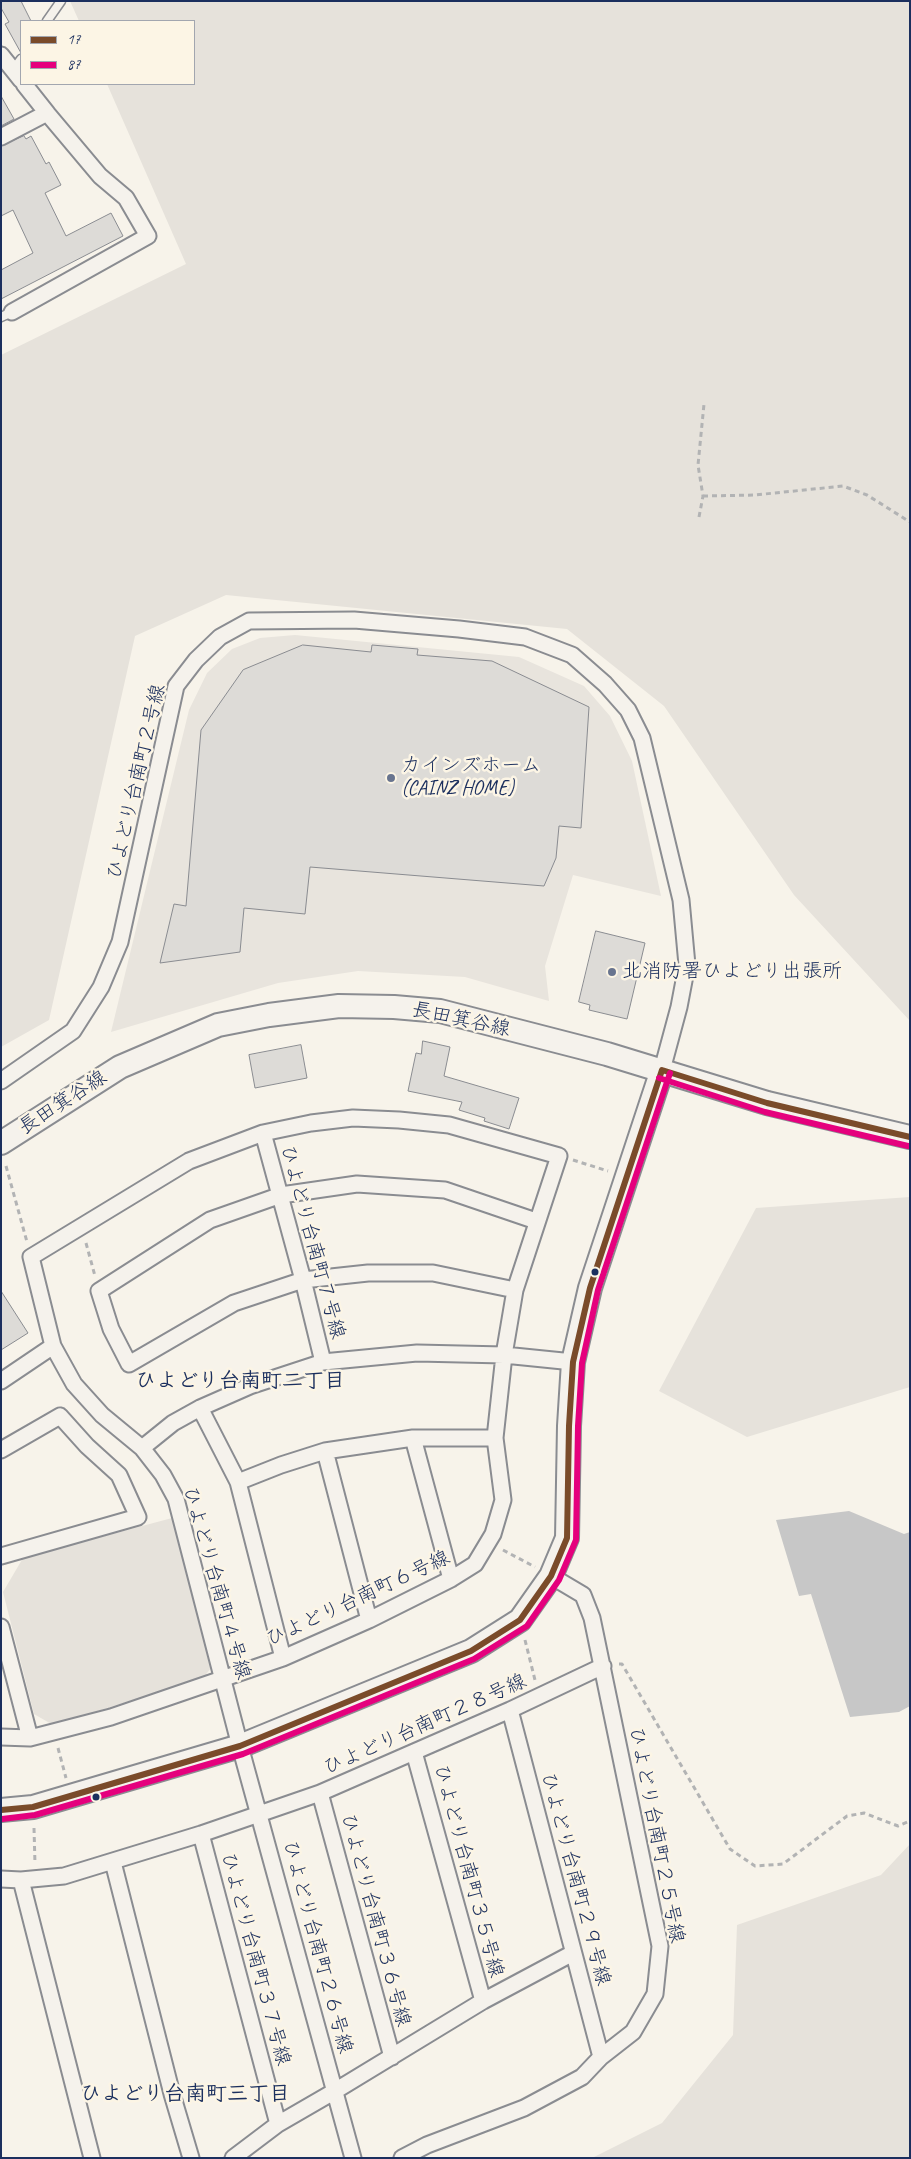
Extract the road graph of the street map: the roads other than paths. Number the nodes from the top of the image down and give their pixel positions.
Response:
1 (60, 1) edge
2 (48, 20) edge
3 (1, 55) edge
4 (19, 70) edge
5 (25, 85) edge
6 (48, 113) junction
7 (1, 138) edge
8 (7, 315) edge
9 (662, 1070) junction
10 (1, 1080) edge
11 (263, 1133) junction
12 (910, 1137) edge
13 (1, 1143) edge
14 (281, 1195) junction
15 (536, 1221) junction
16 (303, 1280) junction
17 (515, 1290) junction
18 (54, 1346) junction
19 (504, 1355) junction
20 (323, 1362) junction
21 (572, 1362) junction
22 (1, 1381) edge
23 (200, 1408) junction
24 (413, 1438) junction
25 (495, 1438) junction
26 (142, 1448) junction
27 (1, 1450) edge
28 (325, 1451) junction
29 (238, 1482) junction
30 (1, 1556) edge
31 (551, 1576) junction
32 (451, 1578) junction
33 (369, 1620) junction
34 (1, 1627) edge
35 (283, 1658) junction
36 (603, 1666) junction
37 (223, 1680) junction
38 (510, 1710) junction
39 (1, 1737) edge
40 (30, 1738) junction
41 (240, 1746) junction
42 (414, 1752) junction
43 (320, 1793) junction
44 (1, 1810) edge
45 (260, 1814) junction
46 (201, 1834) junction
47 (113, 1862) junction
48 (1, 1879) edge
49 (28, 1880) junction
50 (573, 1953) junction
51 (483, 2001) junction
52 (392, 2057) junction
53 (601, 2057) junction
54 (335, 2091) junction
55 (278, 2124) junction
56 (92, 2158) edge
57 (191, 2158) edge
58 (233, 2158) edge
59 (353, 2158) edge
60 (402, 2158) edge

1 - 2 lane
3 - 4 street
5 - 6 street
6 - 7 street
6 - 8 street
9 - 10 street, ひよどり台南町２号線
9 - 12 street, 長田箕谷線
9 - 13 street, 長田箕谷線
9 - 21 street
11 - 14 street, ひよどり台南町７号線
11 - 15 street
11 - 18 street, ひよどり台南町４号線
14 - 15 street
14 - 16 street, ひよどり台南町７号線
14 - 16 street
15 - 17 street
16 - 17 street
16 - 20 street, ひよどり台南町７号線
17 - 19 street
18 - 22 street
18 - 26 street, ひよどり台南町４号線
19 - 20 street
19 - 21 street
19 - 25 street, ひよどり台南町６号線
20 - 23 street
21 - 31 street
23 - 26 street
23 - 29 street
24 - 25 street
24 - 28 street
24 - 32 street
25 - 32 street, ひよどり台南町６号線
26 - 37 street, ひよどり台南町４号線
27 - 30 street
28 - 29 street
28 - 33 street
29 - 35 street
31 - 36 street, ひよどり台南町２５号線
31 - 41 street
32 - 33 street, ひよどり台南町６号線
33 - 35 street, ひよどり台南町６号線
34 - 40 street
35 - 37 street, ひよどり台南町６号線
36 - 38 street, ひよどり台南町２８号線
36 - 53 street, ひよどり台南町２５号線
37 - 40 street, ひよどり台南町６号線
37 - 41 street, ひよどり台南町４号線
38 - 42 street, ひよどり台南町２８号線
38 - 50 street, ひよどり台南町２９号線
39 - 40 street, ひよどり台南町６号線
41 - 44 street
41 - 45 street, ひよどり台南町２６号線
42 - 43 street, ひよどり台南町２８号線
42 - 51 street, ひよどり台南町３５号線
43 - 45 street, ひよどり台南町２８号線
43 - 52 street, ひよどり台南町３６号線
45 - 46 street, ひよどり台南町２８号線
45 - 54 street, ひよどり台南町２６号線
46 - 47 street, ひよどり台南町２８号線
46 - 55 street, ひよどり台南町３７号線
47 - 49 street, ひよどり台南町２８号線
47 - 57 street
48 - 49 street, ひよどり台南町２８号線
49 - 56 street
50 - 51 street
50 - 53 street, ひよどり台南町２９号線
51 - 52 street
52 - 54 street
53 - 60 street, ひよどり台南町２５号線
54 - 55 street
54 - 59 street, ひよどり台南町２６号線
55 - 58 street

